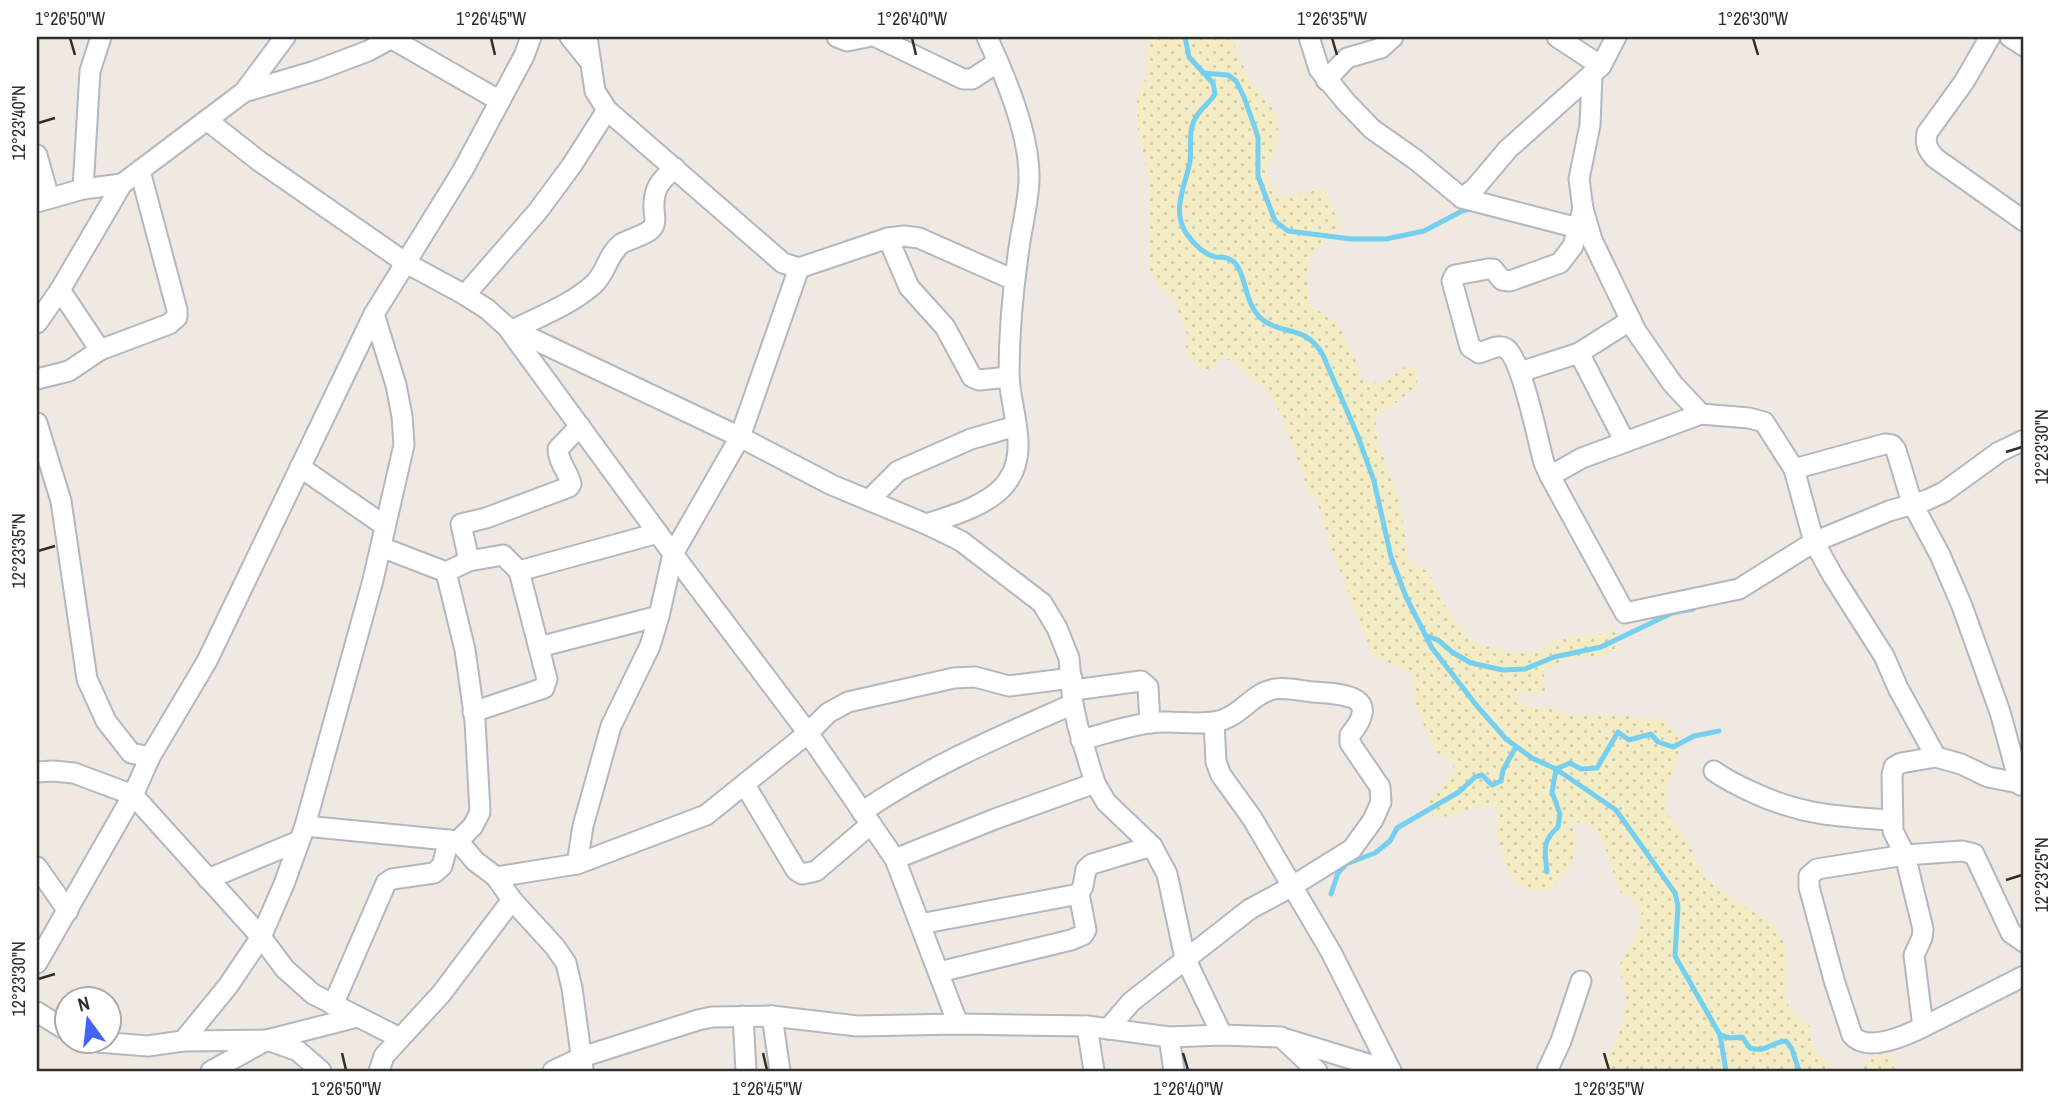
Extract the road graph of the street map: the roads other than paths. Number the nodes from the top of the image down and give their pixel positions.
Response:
1 (100, 37) edge
2 (285, 37) edge
3 (391, 37) edge
4 (531, 37) edge
5 (570, 37) edge
6 (587, 37) edge
7 (837, 37) edge
8 (867, 37) edge
9 (876, 37) edge
10 (987, 37) edge
11 (1309, 37) edge
12 (1393, 37) edge
13 (1557, 37) edge
14 (1616, 37) edge
15 (1990, 37) edge
16 (2010, 37) edge
17 (2024, 46) edge
18 (998, 61) junction
19 (591, 63) junction
20 (1597, 70) junction
21 (1326, 80) junction
22 (244, 92) junction
23 (500, 101) junction
24 (607, 110) junction
25 (208, 121) junction
26 (37, 155) edge
27 (675, 168) junction
28 (140, 171) junction
29 (122, 184) junction
30 (83, 189) junction
31 (1462, 198) junction
32 (43, 200) edge
33 (1581, 218) junction
34 (2024, 221) edge
35 (888, 238) junction
36 (406, 263) junction
37 (799, 268) junction
38 (1014, 280) junction
39 (60, 290) junction
40 (466, 295) junction
41 (374, 314) junction
42 (1630, 320) junction
43 (37, 323) edge
44 (510, 328) junction
45 (100, 350) junction
46 (1579, 353) junction
47 (1520, 372) junction
48 (1009, 377) junction
49 (37, 379) edge
50 (1701, 414) junction
51 (37, 423) edge
52 (580, 426) junction
53 (1016, 426) junction
54 (740, 437) junction
55 (2024, 440) edge
56 (1625, 442) junction
57 (300, 467) junction
58 (1794, 469) junction
59 (1550, 476) junction
60 (869, 500) junction
61 (1912, 503) junction
62 (926, 524) junction
63 (386, 526) junction
64 (658, 533) junction
65 (1814, 542) junction
66 (381, 547) junction
67 (673, 554) junction
68 (468, 561) junction
69 (519, 571) junction
70 (446, 572) junction
71 (659, 617) junction
72 (539, 647) junction
73 (1073, 691) junction
74 (474, 712) junction
75 (1214, 722) junction
76 (1150, 723) junction
77 (808, 733) junction
78 (1081, 740) junction
79 (150, 757) junction
80 (1936, 757) junction
81 (1714, 771) dead end
82 (37, 772) edge
83 (1095, 783) junction
84 (745, 785) junction
85 (2022, 785) edge
86 (133, 795) junction
87 (866, 818) junction
88 (1892, 820) junction
89 (302, 833) junction
90 (453, 840) junction
91 (1152, 846) junction
92 (1905, 855) junction
93 (895, 859) junction
94 (577, 864) junction
95 (37, 867) edge
96 (496, 877) junction
97 (208, 878) junction
98 (1291, 887) junction
99 (1079, 894) junction
100 (512, 900) junction
101 (68, 911) junction
102 (920, 924) junction
103 (261, 937) junction
104 (2024, 942) edge
105 (1185, 958) junction
106 (37, 963) edge
107 (939, 972) junction
108 (2024, 976) edge
109 (1581, 981) dead end
110 (333, 1005) junction
111 (37, 1012) edge
112 (743, 1016) junction
113 (772, 1016) junction
114 (357, 1017) junction
115 (52, 1021) edge
116 (958, 1024) junction
117 (1087, 1026) junction
118 (1923, 1027) junction
119 (1108, 1029) junction
120 (1222, 1035) junction
121 (1169, 1037) junction
122 (1282, 1037) junction
123 (400, 1038) junction
124 (267, 1040) junction
125 (183, 1041) junction
126 (122, 1043) edge
127 (582, 1064) edge
128 (211, 1071) edge
129 (321, 1071) edge
130 (379, 1071) edge
131 (553, 1071) edge
132 (746, 1071) edge
133 (779, 1071) edge
134 (1094, 1071) edge
135 (1174, 1071) edge
136 (1317, 1071) edge
137 (1391, 1071) edge
138 (1547, 1071) edge

1 - 30 street
2 - 22 street
3 - 22 street
3 - 23 street
4 - 23 street
5 - 19 street
6 - 19 street
7 - 8 street
9 - 18 street
10 - 18 street
11 - 21 street
12 - 21 street
13 - 20 street
14 - 20 street
15 - 34 street
16 - 17 street
18 - 38 street
19 - 24 street
20 - 31 street
20 - 33 street
21 - 31 street
22 - 25 street
23 - 36 street
24 - 27 street
24 - 40 street
25 - 28 street
25 - 36 street
26 - 32 street
27 - 37 street
27 - 44 street
28 - 29 street
28 - 45 street
29 - 30 street
29 - 39 street
30 - 32 street
31 - 33 street
33 - 42 street
33 - 47 street
35 - 37 street
35 - 38 street
35 - 48 street
36 - 40 street
36 - 41 street
37 - 54 street
38 - 48 street
39 - 43 street
39 - 45 street
40 - 44 street
41 - 57 street
41 - 63 street
42 - 46 street
42 - 50 street
44 - 52 street
44 - 54 street
45 - 49 street
46 - 47 street
46 - 56 street
47 - 59 street
48 - 53 street
50 - 56 street
50 - 58 street
51 - 79 street
52 - 64 street
52 - 68 street
53 - 60 street
53 - 62 street
54 - 60 street
54 - 67 street
55 - 61 street
56 - 59 street
57 - 63 street
57 - 79 street
58 - 61 street
58 - 65 street
59 - 65 street
60 - 62 street
61 - 65 street
61 - 85 street
62 - 73 street
63 - 66 street
64 - 67 street
64 - 69 street
65 - 80 street
66 - 70 street
66 - 89 street
67 - 71 street
67 - 77 street
68 - 69 street
68 - 70 street
69 - 72 street
70 - 74 street
71 - 72 street
71 - 94 street
72 - 74 street
73 - 76 street
73 - 77 street
73 - 78 street
73 - 87 street
74 - 90 street
75 - 76 street
75 - 98 street
75 - 98 street
76 - 78 street
77 - 84 street
77 - 87 street
78 - 83 street
79 - 86 street
80 - 85 street
80 - 88 street
81 - 88 street
82 - 86 street
83 - 91 street
83 - 93 street
84 - 87 street
84 - 94 street
86 - 97 street
86 - 101 street
87 - 93 street
88 - 92 street
89 - 90 street
89 - 97 street
89 - 103 street
90 - 96 street
90 - 110 street
91 - 99 street
91 - 105 street
92 - 104 street
92 - 118 street
92 - 118 street
93 - 102 street
94 - 96 street
95 - 101 street
96 - 100 street
97 - 103 street
98 - 105 street
98 - 137 street
99 - 102 street
99 - 107 street
100 - 123 street
100 - 127 street
101 - 106 street
102 - 107 street
103 - 110 street
103 - 125 street
105 - 119 street
105 - 120 street
107 - 116 street
108 - 118 street
109 - 138 street
110 - 114 street
111 - 115 street
112 - 113 street
112 - 127 street
112 - 132 street
113 - 116 street
113 - 133 street
114 - 123 street
114 - 124 street
116 - 117 street
117 - 119 street
117 - 134 street
119 - 121 street
120 - 121 street
120 - 122 street
121 - 135 street
122 - 136 street
122 - 137 street
123 - 130 street
124 - 125 street
124 - 128 street
124 - 129 street
125 - 126 street
127 - 131 street

